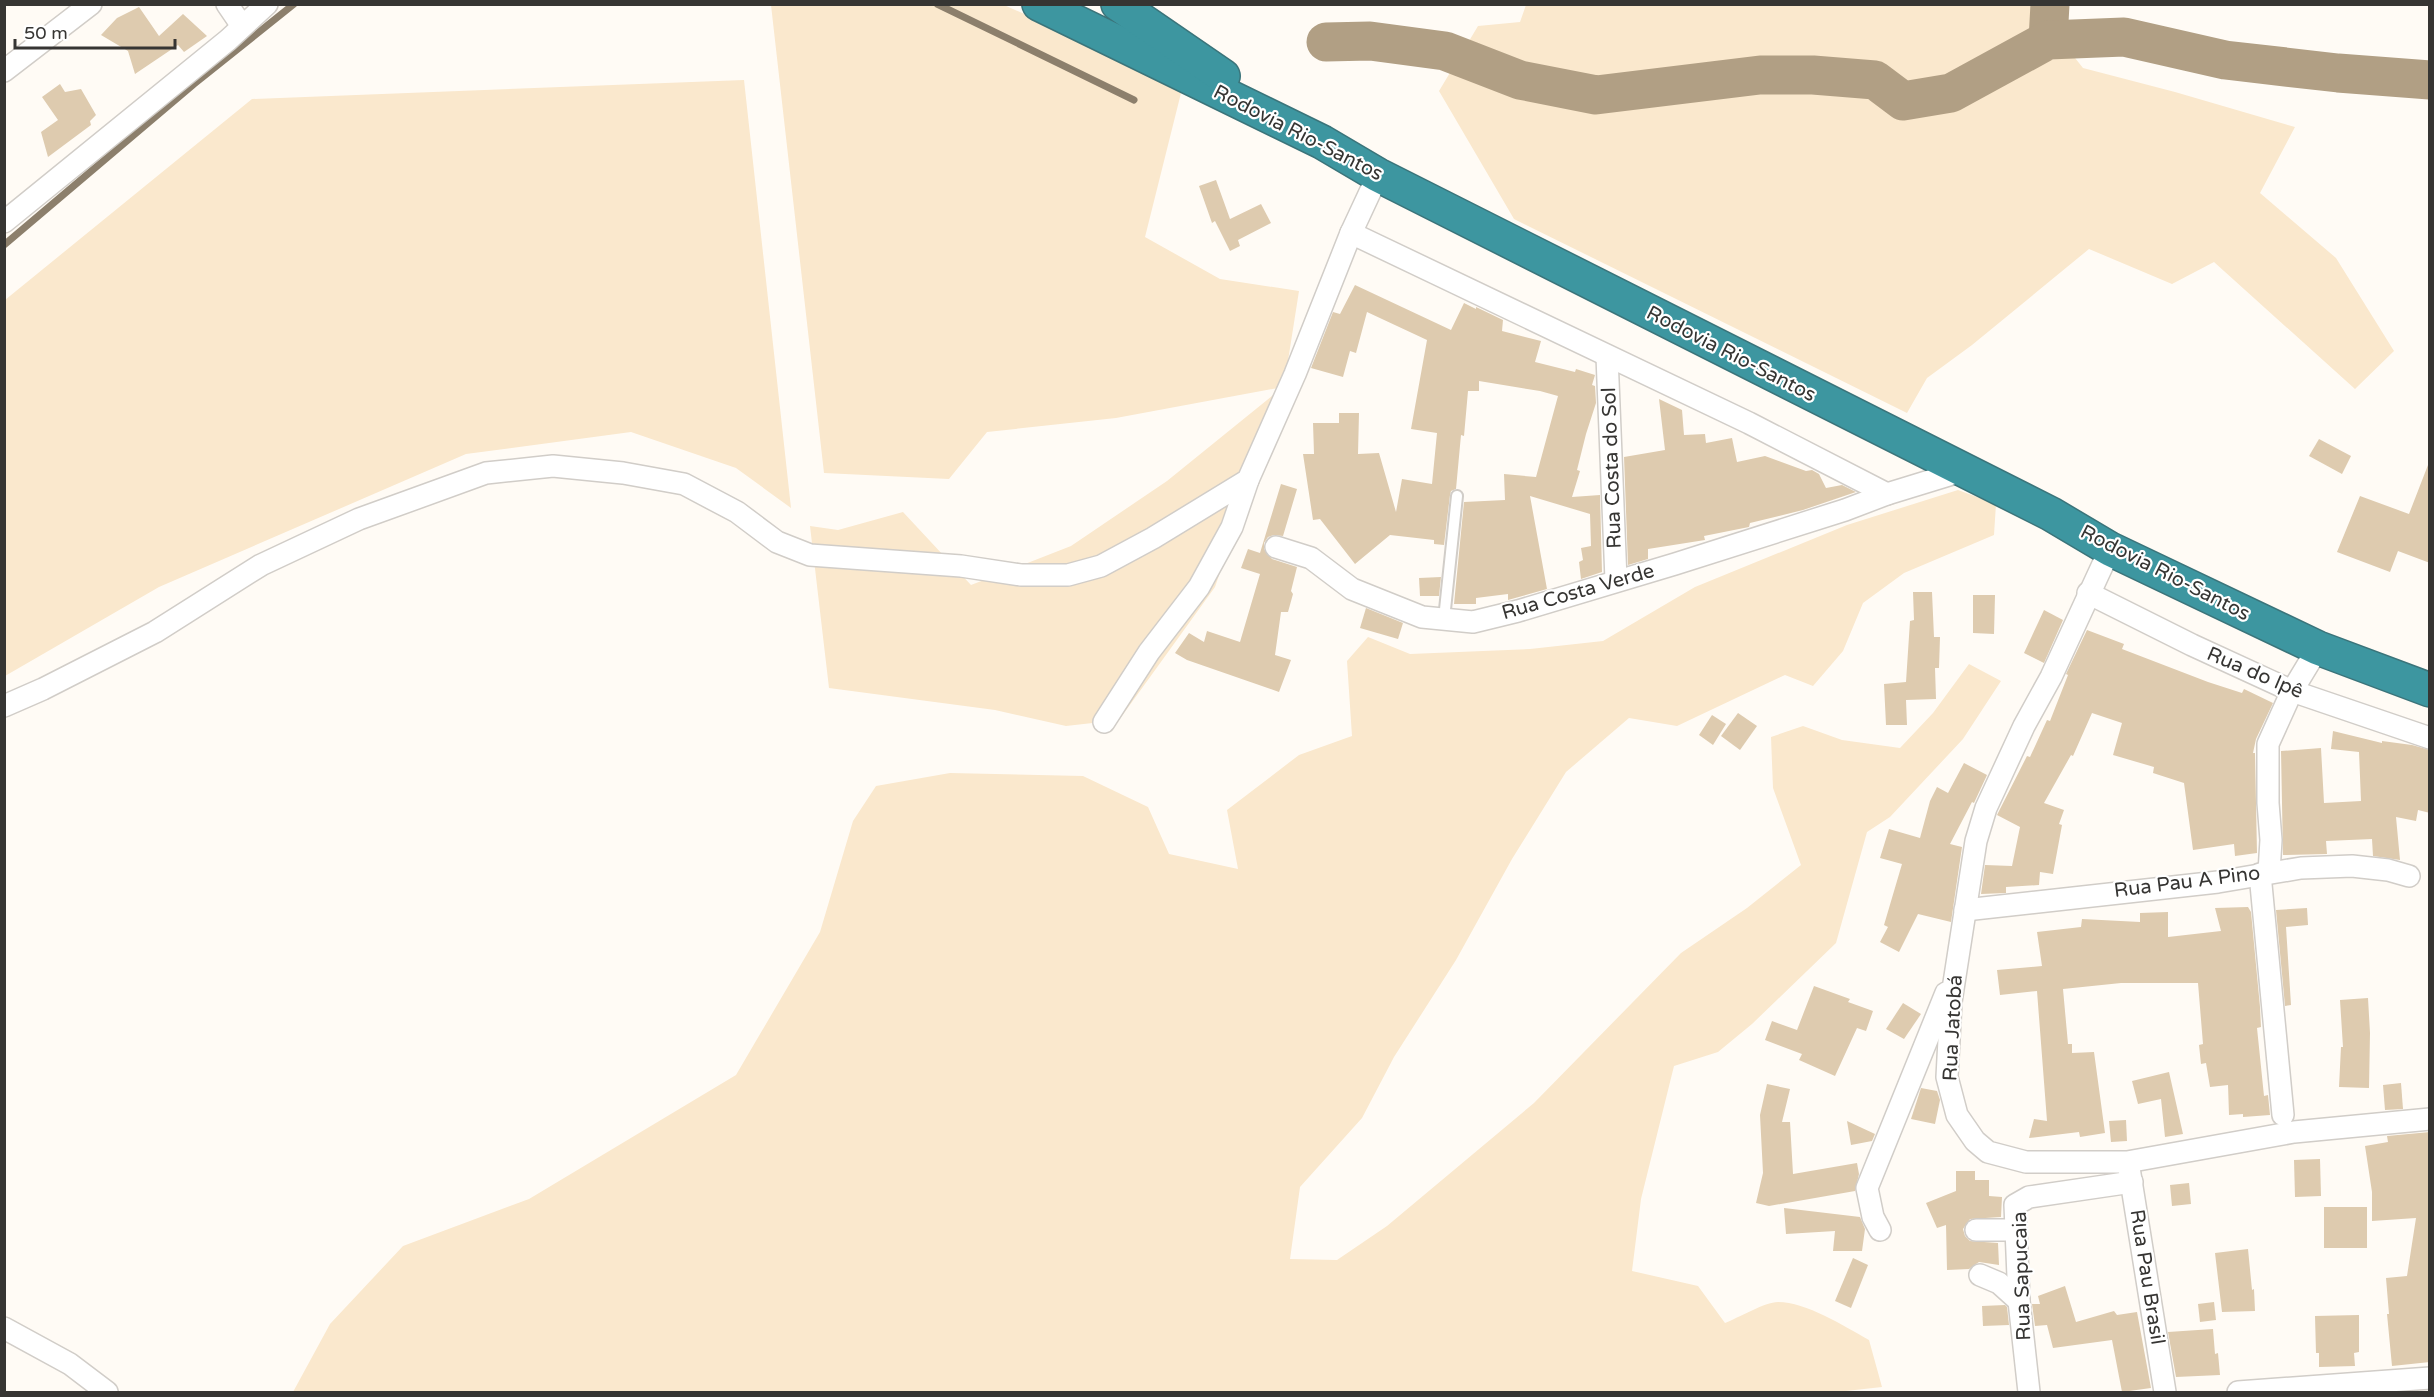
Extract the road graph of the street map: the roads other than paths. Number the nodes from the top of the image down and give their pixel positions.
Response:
1 (91, 4) edge
2 (227, 4) edge
3 (267, 4) edge
4 (1039, 4) edge
5 (1118, 4) edge
6 (242, 26) junction
7 (4, 71) edge
8 (1322, 142) junction
9 (1378, 175) junction
10 (4, 222) edge
11 (1351, 233) junction
12 (1607, 356) junction
13 (1962, 471) junction
14 (1248, 480) junction
15 (1887, 494) junction
16 (1457, 496) dead end
17 (1276, 547) dead end
18 (2110, 549) junction
19 (1617, 580) junction
20 (2088, 593) junction
21 (1444, 619) junction
22 (2318, 648) junction
23 (2430, 690) edge
24 (2292, 691) junction
25 (4, 706) edge
26 (1104, 722) dead end
27 (2430, 738) edge
28 (2265, 873) junction
29 (2409, 876) dead end
30 (1965, 910) junction
31 (1956, 967) junction
32 (2283, 1115) dead end
33 (2430, 1119) edge
34 (2130, 1172) junction
35 (1880, 1230) dead end
36 (1976, 1230) dead end
37 (2016, 1230) junction
38 (1980, 1275) dead end
39 (2019, 1301) junction
40 (4, 1328) edge
41 (2430, 1378) edge
42 (107, 1392) edge
43 (2029, 1392) edge
44 (2165, 1392) edge
45 (2238, 1392) edge

1 - 7 street
2 - 6 street
3 - 6 street
4 - 8 highway, Rodovia Rio-Santos
5 - 8 highway
6 - 10 street
8 - 9 highway, Rodovia Rio-Santos
9 - 11 street
9 - 13 highway, Rodovia Rio-Santos
11 - 12 street
11 - 14 street
12 - 15 street
12 - 19 street, Rua Costa do Sol
13 - 15 street, Rua Costa Verde
13 - 18 highway, Rodovia Rio-Santos
14 - 25 street
14 - 26 street
15 - 19 street, Rua Costa Verde
16 - 21 lane
17 - 21 street, Rua Costa Verde
18 - 20 street, Rua Jatobá
18 - 22 highway, Rodovia Rio-Santos
19 - 21 street, Rua Costa Verde
20 - 24 street, Rua do Ipê
20 - 30 street, Rua Jatobá
22 - 23 highway, Rodovia Rio-Santos
22 - 24 street
24 - 27 street, Rua do Ipê
24 - 28 street
28 - 29 street, Rua Pau A Pino
28 - 30 street, Rua Pau A Pino
28 - 32 street
30 - 31 street, Rua Jatobá
31 - 34 street, Rua Jatobá
31 - 35 street
33 - 34 street, Rua Jatobá
34 - 37 street, Rua Sapucaia
34 - 44 street, Rua Pau Brasil
36 - 37 street
37 - 39 street, Rua Sapucaia
38 - 39 street
39 - 43 street, Rua Sapucaia
40 - 42 street
41 - 45 street

